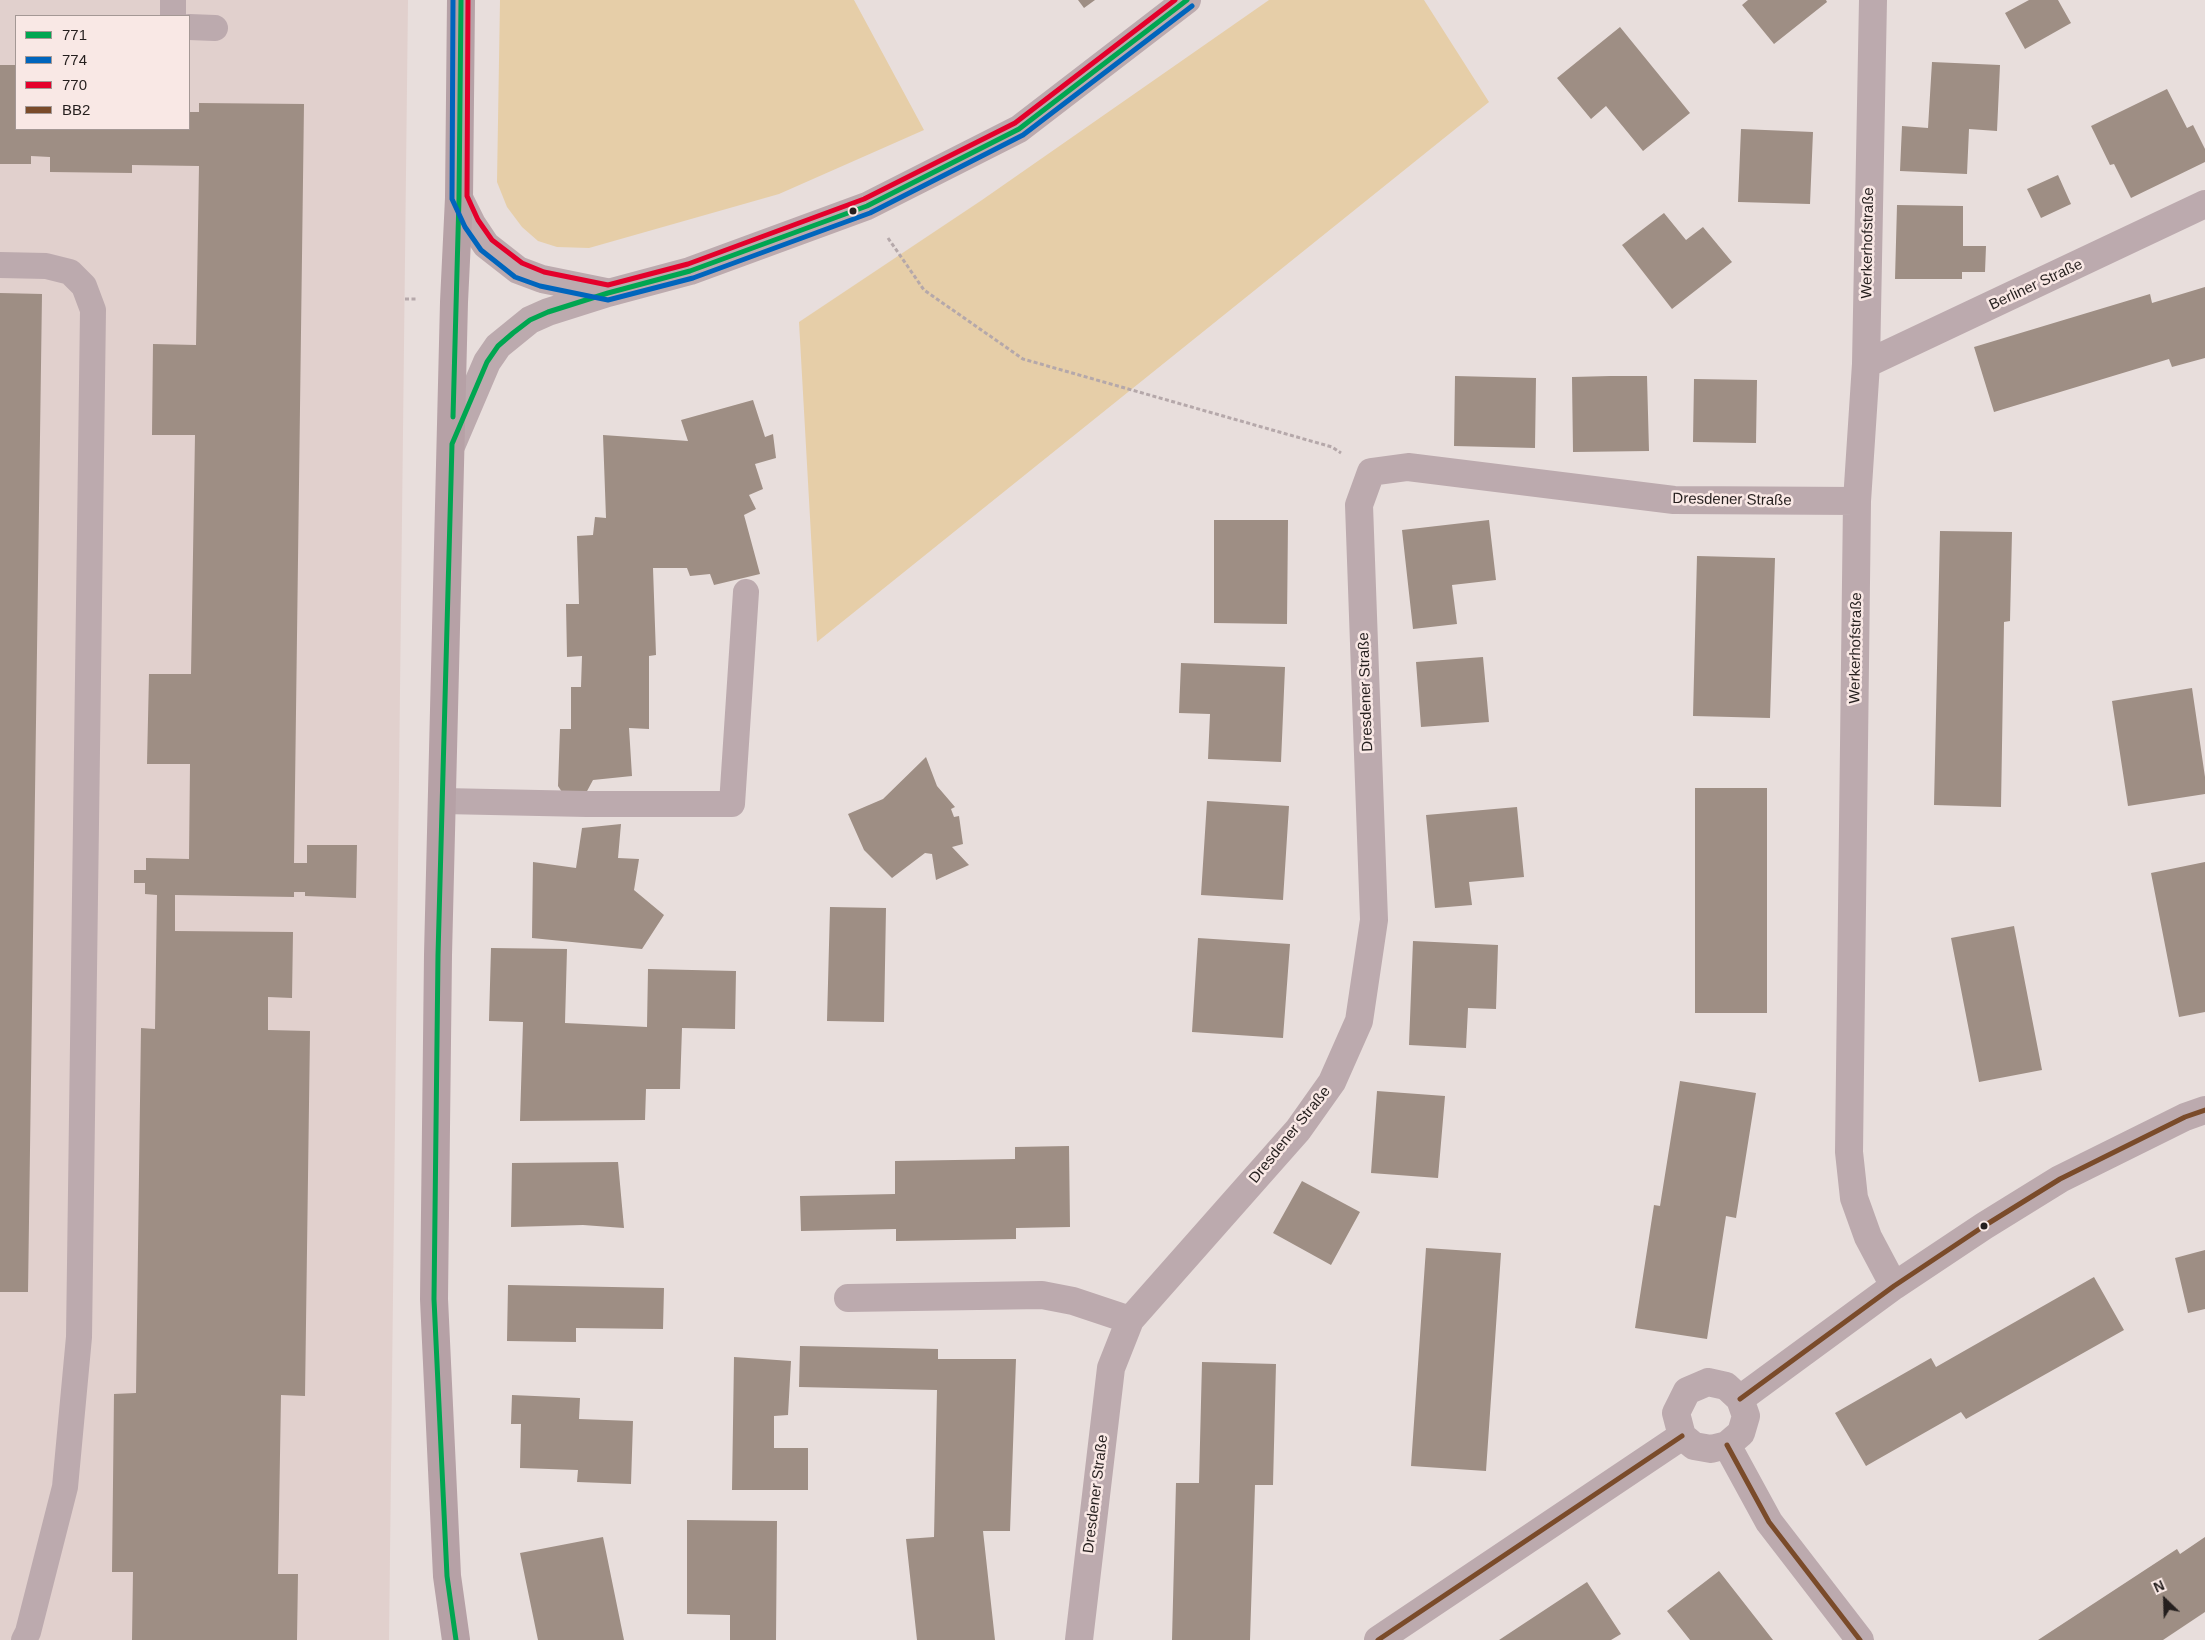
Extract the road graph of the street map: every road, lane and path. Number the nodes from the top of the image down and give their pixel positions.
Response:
1 (173, 0) edge
2 (461, 0) edge
3 (1187, 0) edge
4 (1873, 0) edge
5 (172, 15) edge
6 (190, 27) edge
7 (215, 28) dead end
8 (459, 198) junction
9 (2205, 204) edge
10 (867, 206) junction
11 (0, 265) edge
12 (608, 293) junction
13 (1866, 364) junction
14 (452, 444) junction
15 (1371, 472) junction
16 (1858, 501) junction
17 (746, 592) dead end
18 (443, 801) junction
19 (2205, 1110) edge
20 (1894, 1286) junction
21 (848, 1298) dead end
22 (1130, 1320) junction
23 (1740, 1399) junction
24 (1682, 1436) junction
25 (1727, 1445) junction
26 (24, 1640) edge
27 (456, 1640) edge
28 (1078, 1640) edge
29 (1378, 1640) edge
30 (1860, 1640) edge

1 - 5 lane
2 - 8 main road
3 - 10 street
4 - 13 street, Werkerhofstraße
6 - 7 lane
8 - 12 street
8 - 14 main road
9 - 13 street, Berliner Straße
10 - 12 street
10 - 15 path
11 - 26 lane
12 - 14 street
13 - 16 street, Werkerhofstraße
14 - 18 main road
15 - 16 street, Dresdener Straße
15 - 22 street, Dresdener Straße
16 - 20 street, Werkerhofstraße
17 - 18 lane
18 - 27 main road
19 - 20 street
20 - 23 street
21 - 22 street
22 - 28 street, Dresdener Straße
23 - 24 street
23 - 25 street
24 - 25 street
24 - 29 street
25 - 30 street

